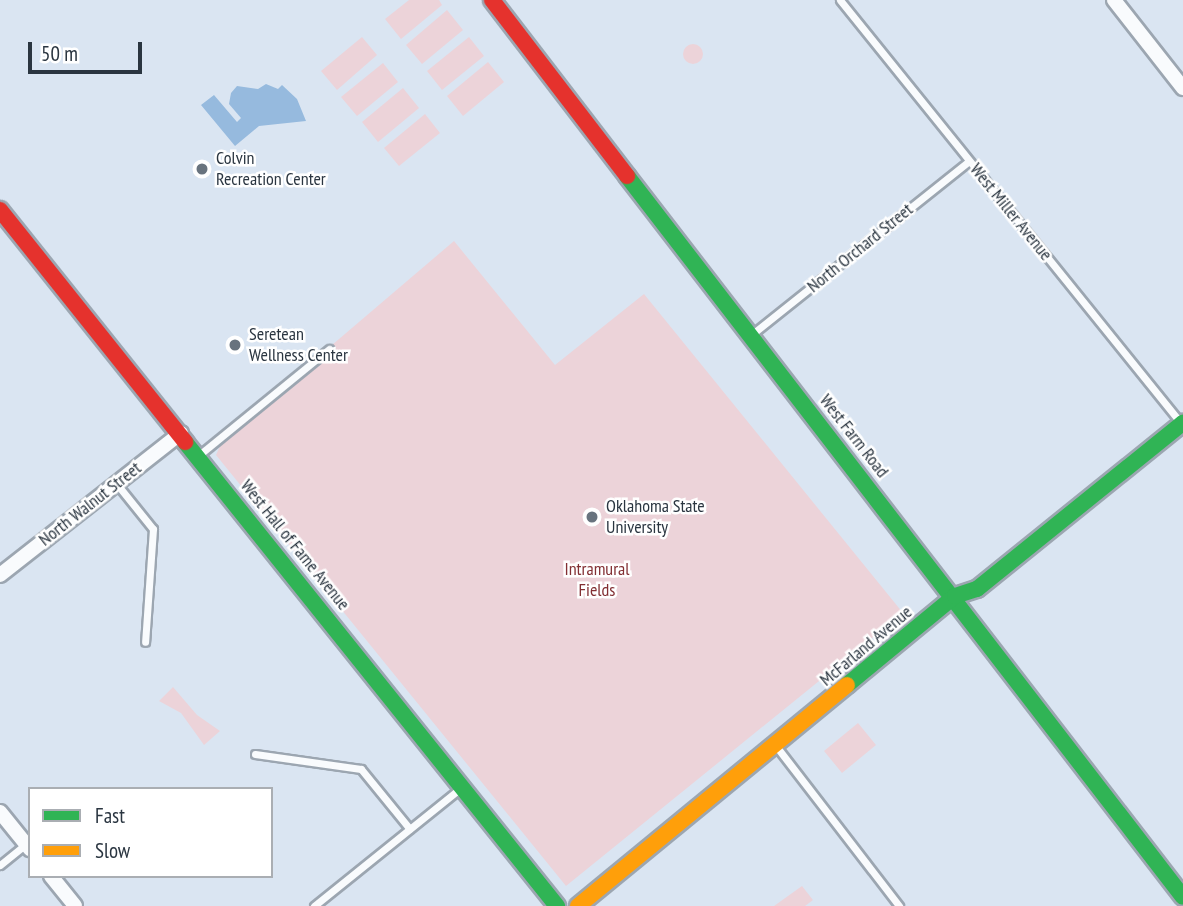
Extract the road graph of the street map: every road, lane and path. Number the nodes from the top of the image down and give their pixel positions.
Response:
1 (492, 0) edge
2 (840, 0) edge
3 (1114, 0) edge
4 (1183, 88) edge
5 (969, 161) junction
6 (0, 210) edge
7 (751, 335) junction
8 (328, 349) dead end
9 (1182, 424) edge
10 (181, 433) junction
11 (198, 455) junction
12 (116, 483) junction
13 (0, 575) edge
14 (955, 596) junction
15 (145, 642) dead end
16 (776, 746) junction
17 (255, 754) dead end
18 (463, 786) junction
19 (0, 812) edge
20 (410, 829) junction
21 (28, 846) edge
22 (0, 865) edge
23 (53, 878) edge
24 (1183, 897) edge
25 (75, 906) edge
26 (314, 906) edge
27 (557, 906) edge
28 (578, 906) edge
29 (899, 906) edge

1 - 7 street, West Farm Road
2 - 5 lane, West Miller Avenue
3 - 4 street
5 - 7 lane, North Orchard Street
5 - 9 lane, West Miller Avenue
6 - 10 street, West Hall of Fame Avenue
7 - 14 street, West Farm Road
8 - 11 lane
9 - 14 street, McFarland Avenue
10 - 11 street, West Hall of Fame Avenue
10 - 12 street, North Walnut Street
11 - 18 street, West Hall of Fame Avenue
12 - 13 street, North Walnut Street
12 - 15 lane
14 - 16 street, McFarland Avenue
14 - 24 street, West Farm Road
16 - 28 street, McFarland Avenue
16 - 29 lane
17 - 20 lane
18 - 20 lane
18 - 27 street, West Hall of Fame Avenue
19 - 21 street
20 - 26 lane
21 - 22 lane
23 - 25 street

